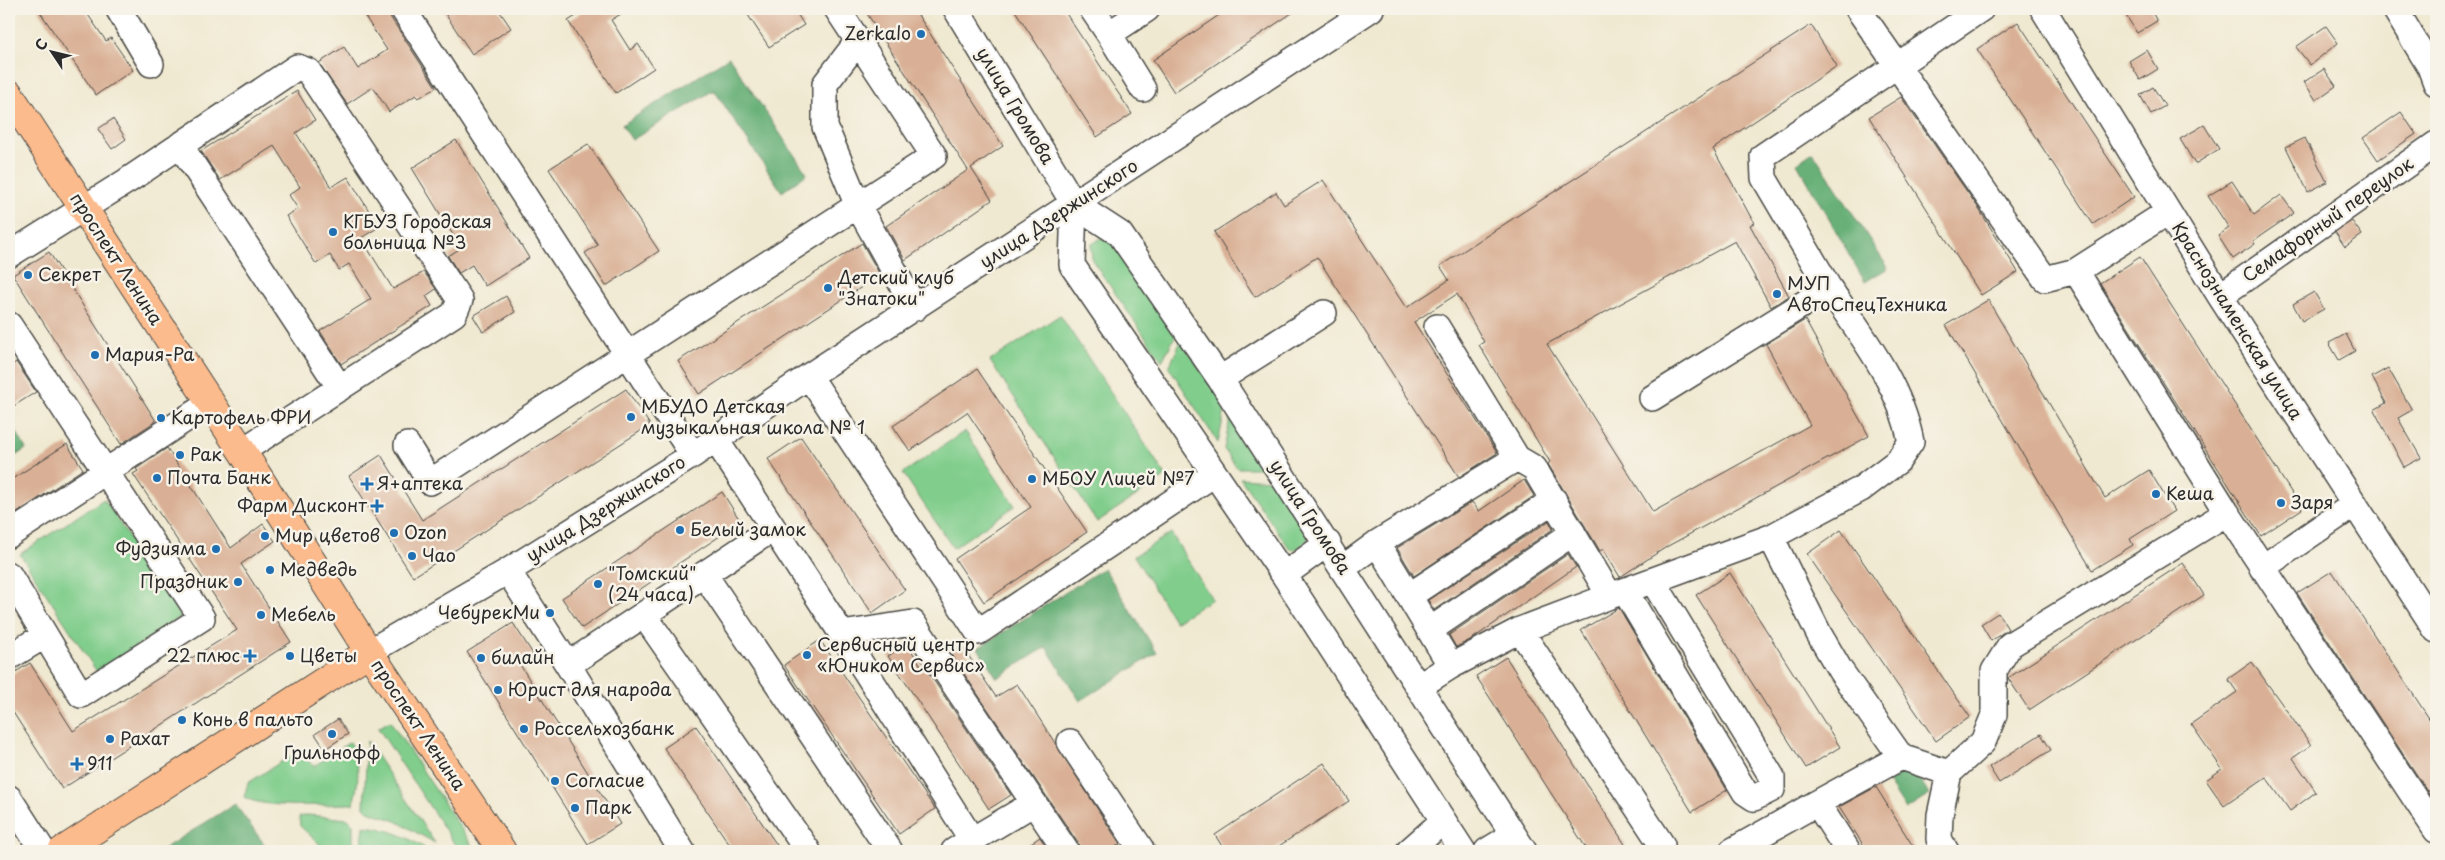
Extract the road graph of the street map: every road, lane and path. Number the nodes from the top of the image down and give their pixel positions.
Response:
1 (122, 9) edge
2 (403, 9) edge
3 (837, 9) edge
4 (956, 9) edge
5 (1092, 9) edge
6 (1147, 9) edge
7 (1370, 9) edge
8 (1858, 9) edge
9 (1981, 9) edge
10 (2043, 9) edge
11 (2395, 9) edge
12 (1109, 34) junction
13 (858, 41) junction
14 (151, 64) dead end
15 (1896, 65) junction
16 (2436, 84) edge
17 (1143, 89) dead end
18 (9, 94) edge
19 (2436, 144) edge
20 (180, 145) junction
21 (1074, 204) junction
22 (858, 206) junction
23 (83, 209) junction
24 (2168, 212) junction
25 (9, 255) edge
26 (2076, 271) junction
27 (1829, 288) junction
28 (2220, 296) junction
29 (915, 308) junction
30 (1324, 313) dead end
31 (9, 325) edge
32 (1437, 327) dead end
33 (628, 355) junction
34 (809, 376) junction
35 (1220, 379) junction
36 (340, 388) junction
37 (1652, 398) dead end
38 (210, 403) junction
39 (716, 440) junction
40 (407, 445) dead end
41 (242, 451) junction
42 (693, 455) junction
43 (1517, 458) junction
44 (106, 472) junction
45 (1214, 474) junction
46 (1554, 500) junction
47 (2355, 504) junction
48 (2227, 513) junction
49 (772, 529) junction
50 (1573, 533) junction
51 (9, 536) edge
52 (1771, 537) junction
53 (1328, 543) junction
54 (1377, 543) junction
55 (1343, 568) junction
56 (2262, 568) junction
57 (508, 571) junction
58 (704, 574) junction
59 (1284, 574) junction
60 (9, 575) edge
61 (1653, 581) junction
62 (1617, 594) junction
63 (1409, 596) junction
64 (644, 615) junction
65 (1430, 630) junction
66 (1520, 630) junction
67 (2436, 630) edge
68 (842, 634) junction
69 (44, 636) junction
70 (369, 652) junction
71 (9, 658) edge
72 (568, 665) junction
73 (1451, 666) junction
74 (1418, 687) junction
75 (1070, 742) dead end
76 (1901, 757) junction
77 (1948, 773) junction
78 (9, 798) edge
79 (1034, 803) junction
80 (1817, 803) junction
81 (1443, 821) junction
82 (2436, 830) edge
83 (1518, 843) edge
84 (963, 846) edge
85 (43, 851) edge
86 (62, 851) edge
87 (502, 851) edge
88 (682, 851) edge
89 (808, 851) edge
90 (890, 851) edge
91 (1066, 851) edge
92 (1138, 851) edge
93 (1409, 851) edge
94 (1463, 851) edge
95 (1487, 851) edge
96 (1660, 851) edge
97 (1732, 851) edge
98 (1848, 851) edge
99 (1946, 851) edge

1 - 14 street
2 - 33 street
3 - 13 street
4 - 21 street, улица Громова
5 - 12 street
6 - 12 street
7 - 21 street, улица Дзержинского
8 - 15 street
9 - 15 street
10 - 24 street, Краснознаменская улица
11 - 16 street
12 - 17 street
13 - 22 street
13 - 22 street
15 - 26 street
15 - 27 street
18 - 23 main road, проспект Ленина
19 - 28 street, Семафорный переулок
20 - 23 street
20 - 36 street
20 - 36 street
21 - 29 street, улица Дзержинского
21 - 35 street, улица Громова
21 - 45 street
22 - 29 street
22 - 33 street
23 - 25 street
23 - 38 main road, проспект Ленина
24 - 26 street
24 - 28 street, Краснознаменская улица
26 - 48 street
27 - 37 street
27 - 52 street
28 - 47 street, Краснознаменская улица
29 - 34 street, улица Дзержинского
30 - 35 street
31 - 44 street
32 - 43 street
33 - 40 street
33 - 42 street
34 - 39 street, улица Дзержинского
34 - 45 street
35 - 53 street, улица Громова
36 - 41 street
38 - 41 main road, проспект Ленина
38 - 44 street
39 - 42 street, улица Дзержинского
39 - 49 street
41 - 70 main road, проспект Ленина
42 - 57 street, улица Дзержинского
43 - 46 street
43 - 54 street
44 - 51 street
44 - 69 street
45 - 59 street
46 - 50 street
46 - 63 street
47 - 56 street
47 - 67 street, Краснознаменская улица
48 - 56 street
48 - 77 street
49 - 58 street
49 - 68 street
50 - 62 street
50 - 65 street
52 - 61 street
52 - 76 street
53 - 55 street, улица Громова
53 - 59 street
54 - 55 street
54 - 63 street
55 - 74 street, улица Громова
56 - 82 street
57 - 70 street, улица Дзержинского
57 - 72 street
58 - 64 street
58 - 90 street
59 - 81 street
60 - 69 street
61 - 62 street
61 - 62 street
62 - 66 street
63 - 65 street
64 - 72 street
64 - 89 street
65 - 73 street
66 - 73 street
66 - 96 street
68 - 79 street
68 - 84 street
69 - 71 street
70 - 86 main road, улица Дзержинского
70 - 87 main road, проспект Ленина
72 - 88 street
73 - 74 street
74 - 83 street, улица Громова
75 - 92 street
76 - 77 street
76 - 80 street
77 - 99 street
78 - 85 street
79 - 84 street
79 - 91 street
80 - 97 street
80 - 98 street
81 - 93 street
81 - 94 street
83 - 95 street

